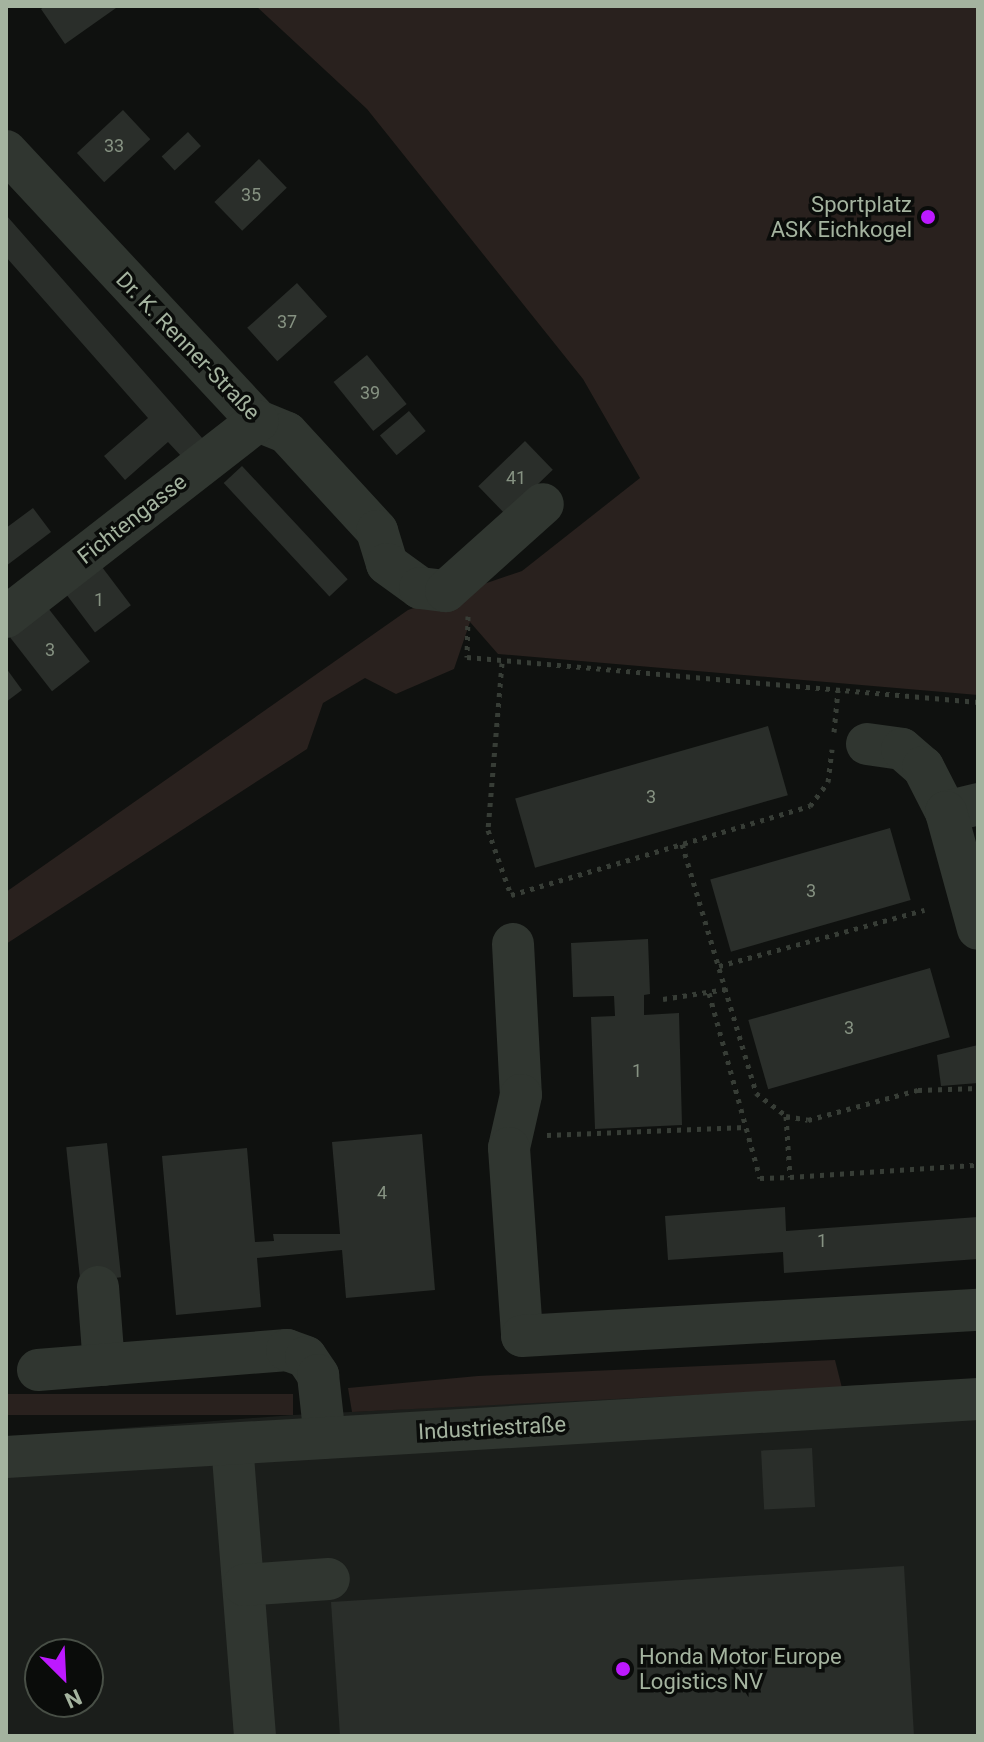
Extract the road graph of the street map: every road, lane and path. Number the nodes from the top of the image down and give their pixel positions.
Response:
1 (10, 166) edge
2 (258, 421) junction
3 (543, 504) dead end
4 (446, 591) junction
5 (6, 617) edge
6 (502, 663) junction
7 (838, 690) junction
8 (978, 702) edge
9 (867, 744) dead end
10 (962, 808) edge
11 (682, 844) junction
12 (924, 910) dead end
13 (978, 929) edge
14 (513, 944) dead end
15 (719, 966) junction
16 (726, 989) junction
17 (709, 993) junction
18 (663, 999) dead end
19 (978, 1088) edge
20 (786, 1116) junction
21 (746, 1127) junction
22 (512, 1137) junction
23 (978, 1165) edge
24 (790, 1177) junction
25 (98, 1287) dead end
26 (978, 1310) edge
27 (104, 1365) junction
28 (38, 1370) dead end
29 (978, 1399) edge
30 (325, 1438) junction
31 (232, 1444) junction
32 (6, 1457) edge
33 (329, 1579) dead end
34 (244, 1585) junction
35 (255, 1736) edge

1 - 2 street, Dr. K. Renner-Straße
2 - 4 street, Dr. K. Renner-Straße
2 - 5 street, Fichtengasse
3 - 4 street
4 - 6 path
6 - 7 path
6 - 11 path
7 - 8 path
7 - 11 path
9 - 10 street
10 - 13 street
11 - 15 path
12 - 15 path
14 - 22 street
15 - 16 path
16 - 17 path
16 - 20 path
17 - 18 path
17 - 21 path
19 - 20 path
20 - 24 path
21 - 22 path
21 - 24 path
22 - 26 street
23 - 24 path
25 - 27 street
27 - 28 street
27 - 30 street
29 - 30 street, Industriestraße
30 - 31 street, Industriestraße
31 - 32 street, Industriestraße
31 - 34 street
33 - 34 street
34 - 35 street

